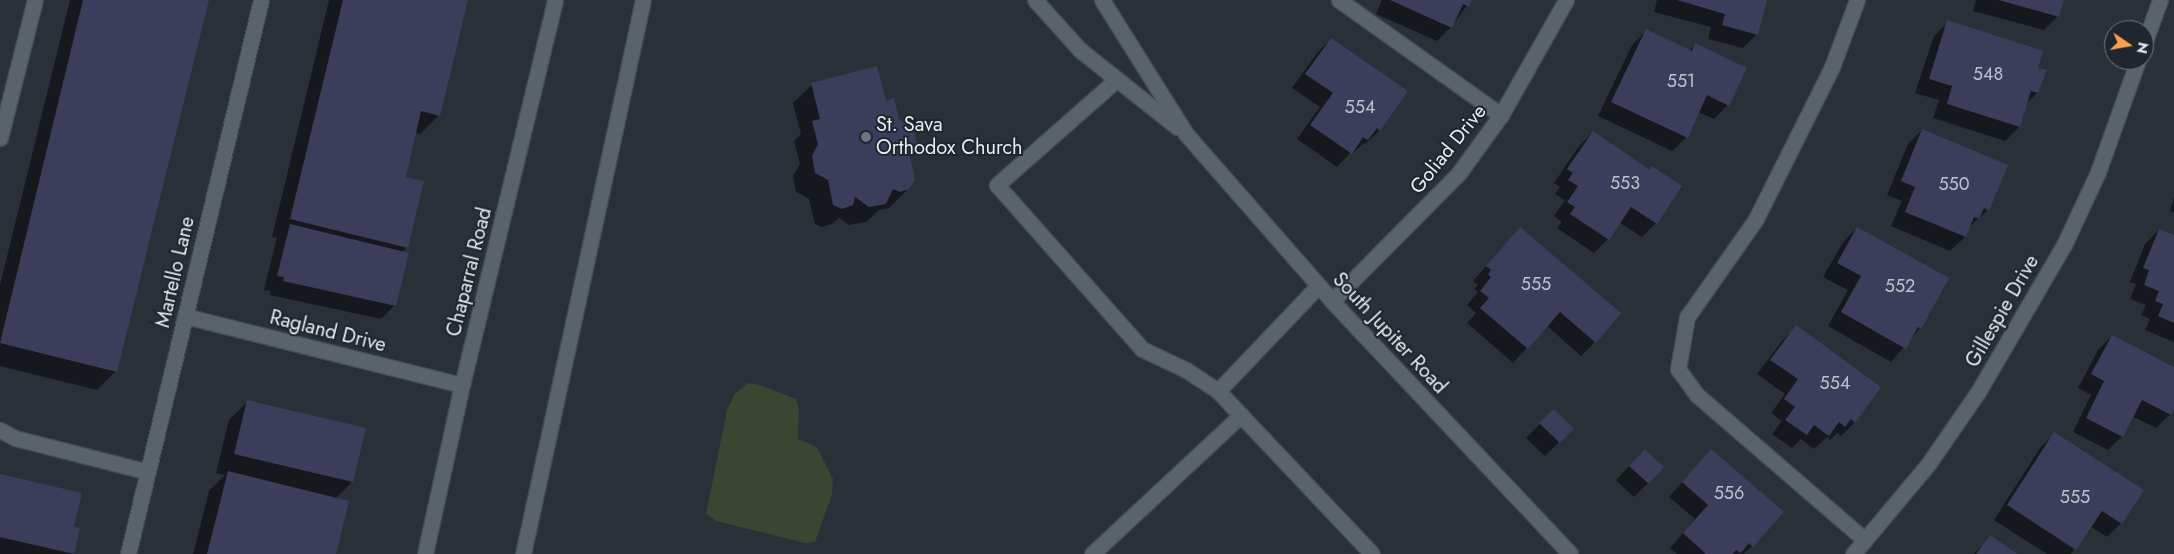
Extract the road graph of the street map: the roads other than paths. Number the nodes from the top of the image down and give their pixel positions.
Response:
1 (35, 0) edge
2 (261, 0) edge
3 (555, 0) edge
4 (643, 0) edge
5 (1035, 0) edge
6 (1102, 0) edge
7 (1339, 0) edge
8 (1566, 0) edge
9 (1857, 0) edge
10 (2160, 0) edge
11 (2153, 20) edge
12 (2134, 70) edge
13 (1116, 80) junction
14 (1501, 115) junction
15 (1186, 134) junction
16 (0, 138) edge
17 (1318, 286) junction
18 (1332, 301) junction
19 (185, 316) junction
20 (462, 385) junction
21 (1218, 391) junction
22 (1240, 415) junction
23 (0, 430) edge
24 (148, 472) junction
25 (1865, 540) junction
26 (128, 554) edge
27 (425, 554) edge
28 (523, 554) edge
29 (1092, 554) edge
30 (1372, 554) edge
31 (1570, 554) edge
32 (1853, 554) edge

1 - 16 street
2 - 19 street, Martello Lane
3 - 20 street, Chaparral Road
4 - 28 street
5 - 13 street, South Jupiter Road
6 - 15 street, South Jupiter Road
7 - 14 street
8 - 14 street, Goliad Drive
9 - 25 street
10 - 11 street
12 - 25 street, Gillespie Drive
13 - 15 street, South Jupiter Road
13 - 21 street
14 - 18 street, Goliad Drive
15 - 17 street, South Jupiter Road
17 - 18 street, South Jupiter Road
17 - 21 street
18 - 31 street, South Jupiter Road
19 - 20 street, Ragland Drive
19 - 24 street, Martello Lane
20 - 27 street, Chaparral Road
21 - 22 street
22 - 29 street
22 - 30 street
23 - 24 street
24 - 26 street, Martello Lane
25 - 32 street, Gillespie Drive

